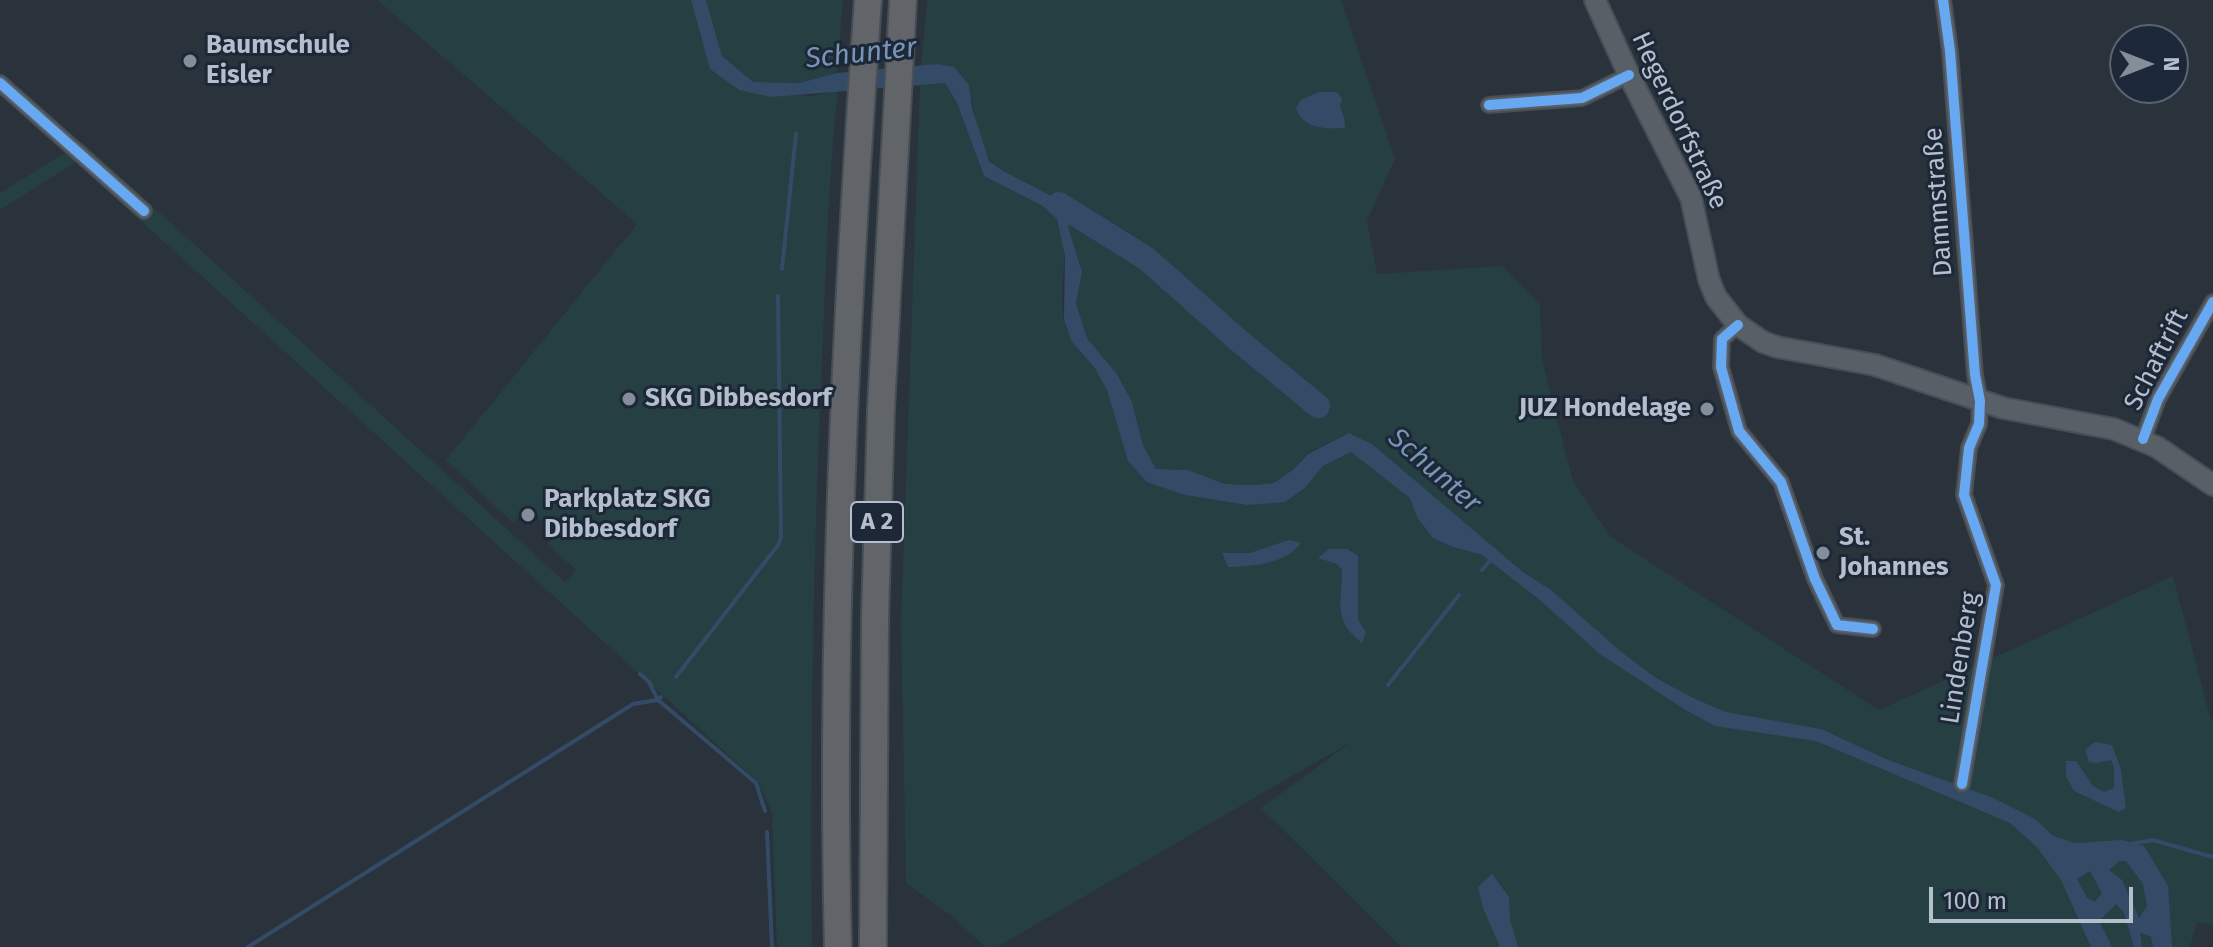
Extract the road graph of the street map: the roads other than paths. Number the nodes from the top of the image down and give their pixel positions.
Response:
1 (868, 0) edge
2 (903, 0) edge
3 (1595, 0) edge
4 (1943, 0) edge
5 (1629, 75) junction
6 (0, 83) edge
7 (1489, 105) dead end
8 (144, 211) dead end
9 (2213, 302) edge
10 (1738, 325) junction
11 (1980, 401) junction
12 (2143, 439) junction
13 (2213, 485) edge
14 (1873, 629) dead end
15 (1962, 784) dead end
16 (873, 941) edge
17 (838, 947) edge

1 - 17 highway, A 2
2 - 16 highway, A 2
3 - 5 main road, Hegerdorfstraße
4 - 11 street, Dammstraße
5 - 7 street
5 - 10 main road, Hegerdorfstraße
6 - 8 street
9 - 12 street, Schaftrift
10 - 11 main road, Hegerdorfstraße
10 - 14 street
11 - 12 main road, Hegerdorfstraße
11 - 15 street, Lindenberg
12 - 13 main road, Hegerdorfstraße

